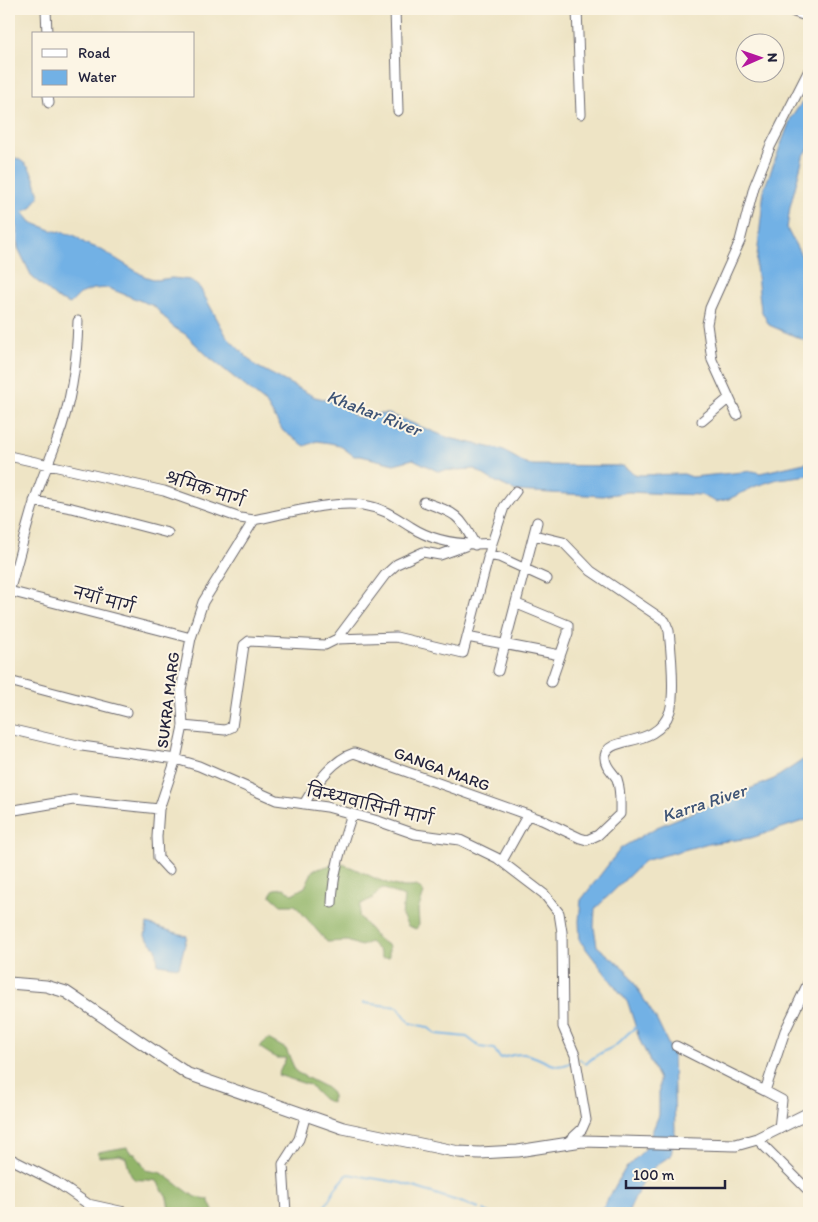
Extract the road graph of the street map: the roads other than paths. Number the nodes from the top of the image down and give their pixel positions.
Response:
1 (46, 9) edge
2 (395, 9) edge
3 (577, 9) edge
4 (793, 9) edge
5 (809, 17) edge
6 (46, 32) edge
7 (809, 70) edge
8 (398, 110) dead end
9 (581, 114) dead end
10 (78, 321) dead end
11 (728, 399) junction
12 (737, 415) dead end
13 (702, 421) dead end
14 (9, 456) edge
15 (47, 463) junction
16 (516, 491) dead end
17 (34, 501) junction
18 (424, 502) dead end
19 (254, 520) junction
20 (537, 522) dead end
21 (168, 533) dead end
22 (534, 535) junction
23 (492, 543) junction
24 (466, 545) junction
25 (475, 545) junction
26 (488, 555) junction
27 (526, 569) junction
28 (547, 579) dead end
29 (9, 591) edge
30 (517, 604) junction
31 (467, 637) junction
32 (191, 638) junction
33 (337, 639) junction
34 (506, 645) junction
35 (560, 655) junction
36 (498, 671) dead end
37 (9, 681) edge
38 (551, 682) dead end
39 (127, 712) dead end
40 (183, 726) junction
41 (9, 729) edge
42 (176, 759) junction
43 (304, 804) junction
44 (159, 809) junction
45 (9, 811) edge
46 (352, 814) junction
47 (527, 816) junction
48 (502, 861) junction
49 (169, 870) dead end
50 (332, 903) dead end
51 (809, 981) edge
52 (9, 983) edge
53 (676, 1046) dead end
54 (765, 1091) junction
55 (809, 1113) edge
56 (306, 1114) junction
57 (779, 1129) junction
58 (757, 1139) junction
59 (568, 1142) junction
60 (9, 1158) edge
61 (809, 1191) edge
62 (129, 1213) edge
63 (286, 1213) edge

1 - 6 street
2 - 8 street
3 - 9 street
4 - 5 street
7 - 11 street
10 - 15 street
11 - 12 street
11 - 13 street
14 - 15 street, श्रमिक मार्ग
15 - 17 street
15 - 19 street, श्रमिक मार्ग
16 - 23 street
17 - 21 street
17 - 29 street
18 - 25 street
19 - 24 street, श्रमिक मार्ग
19 - 32 street, SUKRA MARG
20 - 22 street
22 - 27 street
22 - 47 street, GANGA MARG
23 - 25 street, श्रमिक मार्ग
23 - 26 street
24 - 25 street, श्रमिक मार्ग
24 - 33 street
26 - 27 street
26 - 31 street
27 - 28 street
27 - 30 street
29 - 32 street, नयाँ मार्ग
30 - 34 street
30 - 35 street
31 - 33 street
31 - 34 street
32 - 40 street, SUKRA MARG
33 - 40 street
34 - 35 street
34 - 36 street
35 - 38 street
37 - 39 street
40 - 42 street, SUKRA MARG
41 - 42 street, विन्ध्यवासिनी मार्ग
42 - 43 street, विन्ध्यवासिनी मार्ग
42 - 44 street, SUKRA MARG
43 - 46 street, विन्ध्यवासिनी मार्ग
43 - 47 street, GANGA MARG
44 - 45 street
44 - 49 street, SUKRA MARG
46 - 48 street, विन्ध्यवासिनी मार्ग
46 - 50 street
47 - 48 street
48 - 59 street, विन्ध्यवासिनी मार्ग
51 - 54 street
52 - 56 main road
53 - 54 street
54 - 57 street
55 - 57 main road
56 - 59 main road
56 - 63 street
57 - 58 main road
58 - 59 main road
58 - 61 street
60 - 62 street

